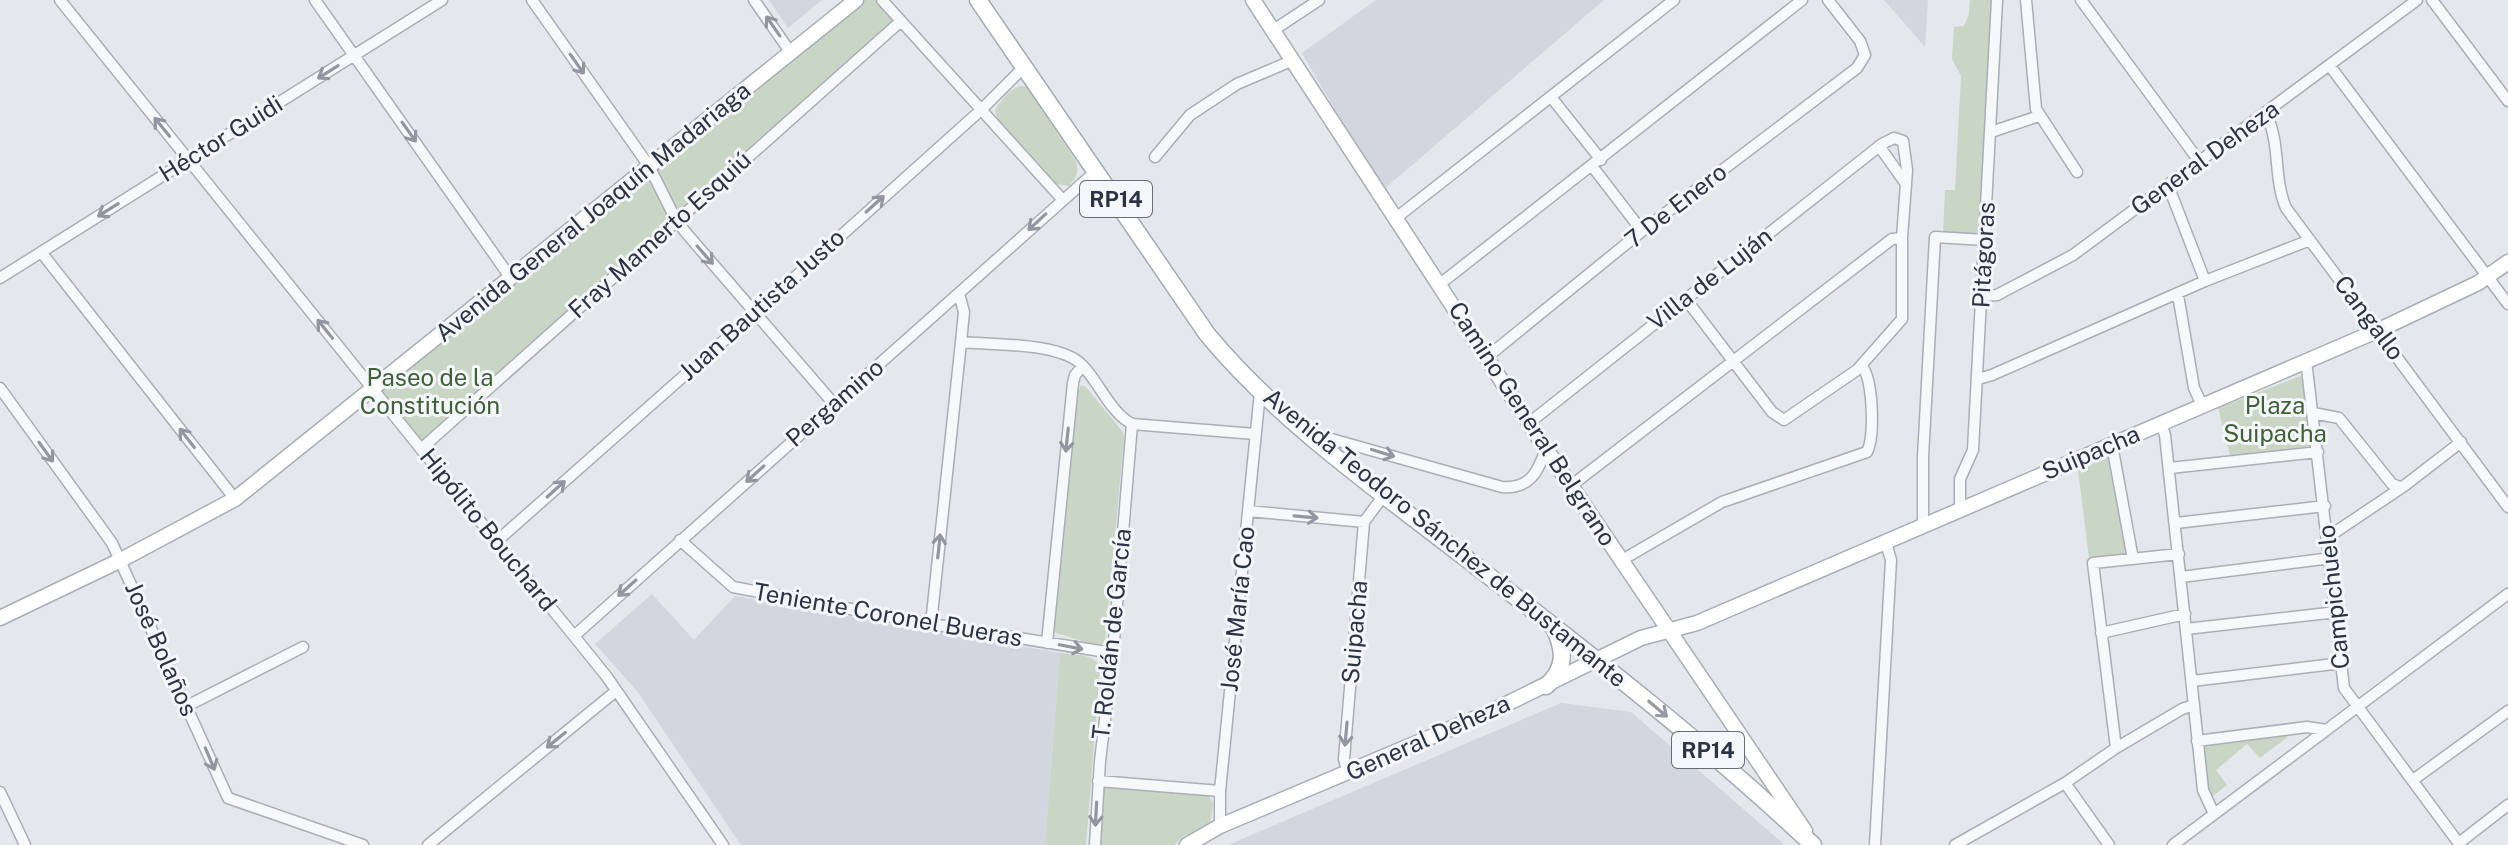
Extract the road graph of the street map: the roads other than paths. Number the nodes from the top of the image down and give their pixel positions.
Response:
1 (60, 0) edge
2 (315, 0) edge
3 (442, 0) edge
4 (532, 0) edge
5 (754, 0) edge
6 (856, 0) edge
7 (882, 0) edge
8 (978, 0) edge
9 (1253, 0) edge
10 (1319, 0) edge
11 (1674, 0) edge
12 (1802, 0) edge
13 (1828, 0) edge
14 (1997, 0) edge
15 (2026, 0) edge
16 (2081, 0) edge
17 (2417, 0) edge
18 (2432, 0) edge
19 (901, 21) junction
20 (1272, 31) junction
21 (791, 53) junction
22 (355, 55) junction
23 (1291, 61) junction
24 (2330, 66) junction
25 (1024, 67) junction
26 (1551, 97) junction
27 (2508, 101) edge
28 (982, 109) junction
29 (2266, 114) junction
30 (2039, 116) junction
31 (1991, 132) junction
32 (1879, 146) junction
33 (1155, 157) dead end
34 (188, 159) junction
35 (2199, 161) junction
36 (1596, 163) junction
37 (649, 166) junction
38 (1096, 171) junction
39 (2077, 172) dead end
40 (1907, 184) junction
41 (2168, 185) junction
42 (1062, 199) junction
43 (1396, 218) junction
44 (676, 220) junction
45 (1642, 231) junction
46 (1902, 238) junction
47 (1985, 240) junction
48 (2310, 240) junction
49 (41, 252) junction
50 (2508, 262) edge
51 (510, 277) junction
52 (2488, 277) junction
53 (0, 278) edge
54 (2205, 281) junction
55 (1440, 284) junction
56 (959, 294) junction
57 (2178, 295) junction
58 (1982, 296) junction
59 (1685, 298) junction
60 (2508, 304) edge
61 (755, 313) junction
62 (2379, 330) junction
63 (961, 342) junction
64 (1487, 357) junction
65 (2306, 360) junction
66 (1734, 362) junction
67 (1083, 366) junction
68 (1862, 366) junction
69 (1978, 379) junction
70 (0, 388) edge
71 (374, 390) junction
72 (1260, 392) junction
73 (834, 404) junction
74 (2202, 405) junction
75 (2313, 413) junction
76 (1529, 423) junction
77 (2161, 423) junction
78 (1132, 424) junction
79 (1308, 432) junction
80 (1255, 434) junction
81 (2461, 442) junction
82 (2112, 445) junction
83 (421, 449) junction
84 (1546, 449) junction
85 (2318, 452) junction
86 (2170, 468) junction
87 (1572, 485) junction
88 (2400, 487) junction
89 (1384, 495) junction
90 (235, 499) junction
91 (2325, 506) junction
92 (2508, 507) edge
93 (1960, 508) junction
94 (1248, 511) junction
95 (1364, 522) junction
96 (2176, 523) junction
97 (1923, 525) junction
98 (2328, 537) junction
99 (680, 540) junction
100 (497, 541) junction
101 (1886, 543) junction
102 (2179, 554) junction
103 (2331, 558) junction
104 (2133, 559) junction
105 (121, 560) junction
106 (1622, 560) junction
107 (2181, 577) junction
108 (2508, 594) edge
109 (2337, 612) junction
110 (2185, 614) junction
111 (0, 618) edge
112 (931, 624) junction
113 (1553, 627) junction
114 (2186, 629) junction
115 (1668, 630) junction
116 (2101, 633) junction
117 (574, 636) junction
118 (1047, 643) junction
119 (303, 647) dead end
120 (1113, 653) junction
121 (1598, 659) junction
122 (2342, 663) junction
123 (2192, 681) junction
124 (1546, 686) junction
125 (616, 691) junction
126 (2194, 705) junction
127 (187, 706) junction
128 (2357, 707) junction
129 (2508, 711) edge
130 (2326, 730) junction
131 (2197, 741) junction
132 (2116, 748) junction
133 (1348, 774) junction
134 (2413, 780) junction
135 (1098, 781) junction
136 (2065, 783) junction
137 (1220, 791) junction
138 (0, 792) edge
139 (2508, 805) edge
140 (2214, 814) junction
141 (1220, 826) junction
142 (2460, 844) edge
143 (25, 845) edge
144 (363, 845) edge
145 (428, 845) edge
146 (723, 845) edge
147 (1095, 845) edge
148 (1187, 845) edge
149 (1814, 845) edge
150 (1875, 845) edge
151 (1955, 845) edge
152 (2109, 845) edge
153 (2173, 845) edge

34 -> 1 street, Hipólito Bouchard
2 - 22 street
3 - 22 street, Héctor Guidi
4 -> 37 street
21 -> 5 street
6 - 21 street, Avenida General Joaquín Madariaga
7 - 19 street
8 - 25 main road, Avenida Teodoro Sánchez de Bustamante / RP14
9 - 20 street, Camino General Belgrano
10 - 20 street
11 - 26 street
12 - 36 street
13 - 45 street, 7 De Enero
14 - 31 street, Pitágoras
15 - 30 street
16 - 35 street
17 - 24 street, General Deheza
18 - 27 street
19 - 28 street
19 - 44 street, Fray Mamerto Esquiú
20 - 23 street, Camino General Belgrano
21 - 37 street, Avenida General Joaquín Madariaga
22 -> 34 street, Héctor Guidi
22 -> 51 street
23 - 33 street
23 - 43 street, Camino General Belgrano
24 - 29 street, General Deheza
24 - 52 street
25 - 28 street, Juan Bautista Justo
25 - 38 main road, Avenida Teodoro Sánchez de Bustamante / RP14
26 - 36 street
26 - 43 street
28 - 42 street
61 -> 28 street, Juan Bautista Justo
29 - 35 street, General Deheza
29 - 48 street, Cangallo
30 - 31 street
30 - 39 street
31 - 47 street, Pitágoras
32 - 40 street
32 - 40 street, Villa de Luján
32 - 59 street, Villa de Luján
34 -> 49 street, Héctor Guidi
71 -> 34 street, Hipólito Bouchard
35 - 41 street, General Deheza
36 - 45 street
36 - 55 street
37 - 44 street
37 - 51 street, Avenida General Joaquín Madariaga
38 - 42 street, Pergamino
38 - 72 main road, Avenida Teodoro Sánchez de Bustamante / RP14
40 - 46 street
41 - 54 street
41 - 58 street, General Deheza
42 -> 56 street, Pergamino
43 - 55 street, Camino General Belgrano
44 -> 61 street
44 - 83 street, Fray Mamerto Esquiú
45 - 64 street, 7 De Enero
46 - 66 street
46 - 68 street
47 - 58 street, Pitágoras
47 - 97 street
48 - 54 street
48 - 62 street, Cangallo
49 - 53 street, Héctor Guidi
90 -> 49 street
50 - 52 street, Suipacha
51 - 71 street, Avenida General Joaquín Madariaga
52 - 60 street
52 - 62 street, Suipacha
54 - 57 street
55 - 64 street, Camino General Belgrano
56 - 63 street
56 - 73 street, Pergamino
57 - 69 street
57 - 74 street
58 - 69 street, Pitágoras
59 - 66 street
59 - 76 street, Villa de Luján
61 - 73 street
100 -> 61 street, Juan Bautista Justo
62 - 65 street, Suipacha
62 - 81 street, Cangallo
63 - 67 street
112 -> 63 street
64 - 76 street, Camino General Belgrano
65 - 74 street, Suipacha
65 - 75 street, Campichuelo
66 - 68 street
66 - 87 street
67 - 78 street
67 -> 118 street
68 - 106 street
69 - 93 street, Pitágoras
70 -> 105 street, José Bolaños
71 - 83 street, Hipólito Bouchard
71 - 90 street, Avenida General Joaquín Madariaga
72 - 79 main road, Avenida Teodoro Sánchez de Bustamante / RP14
72 - 80 street, José María Cao
73 -> 99 street, Pergamino
74 - 77 street, Suipacha
75 - 85 street, Campichuelo
75 - 88 street
76 - 84 street, Camino General Belgrano
77 - 82 street, Suipacha
77 - 86 street
78 - 80 street
78 - 120 street, T. Roldán de García
79 -> 84 street
79 - 89 main road, Avenida Teodoro Sánchez de Bustamante / RP14
80 - 94 street, José María Cao
81 - 88 street
81 - 92 street, Cangallo
82 - 93 street, Suipacha
82 - 104 street
83 - 100 street, Hipólito Bouchard
84 - 87 street, Camino General Belgrano
85 - 86 street
85 - 91 street, Campichuelo
86 - 96 street
87 - 106 street, Camino General Belgrano
88 - 98 street
89 - 95 street
89 - 113 main road, Avenida Teodoro Sánchez de Bustamante / RP14
90 - 105 street, Avenida General Joaquín Madariaga
91 - 96 street
91 - 98 street, Campichuelo
93 - 97 street, Suipacha
94 -> 95 street
94 - 137 street, José María Cao
95 -> 133 street, Suipacha
96 - 102 street
97 - 101 street, Suipacha
98 - 103 street, Campichuelo
99 - 112 street, Teniente Coronel Bueras
99 -> 117 street, Pergamino
100 - 117 street, Hipólito Bouchard
101 - 115 street, Suipacha
101 - 150 street
102 - 104 street
102 - 107 street
103 - 107 street
103 - 109 street, Campichuelo
104 - 116 street
105 - 111 street, Avenida General Joaquín Madariaga
105 - 127 street, José Bolaños
106 - 115 street, Camino General Belgrano
107 - 110 street
108 - 128 street
109 - 114 street
109 - 122 street, Campichuelo
110 - 114 street
110 - 116 street
112 - 118 street, Teniente Coronel Bueras
113 - 121 main road, Avenida Teodoro Sánchez de Bustamante / RP14
113 - 124 main road
114 - 123 street
115 - 121 street, General Deheza
115 - 149 street, Camino General Belgrano
116 - 132 street
117 - 125 street, Hipólito Bouchard
118 -> 120 street, Teniente Coronel Bueras
119 - 127 street
120 - 135 street, T. Roldán de García
121 - 124 street, General Deheza
121 -> 149 main road, Avenida Teodoro Sánchez de Bustamante / RP14
122 - 123 street
122 - 128 street, Campichuelo
123 - 126 street
124 - 133 street, General Deheza
125 -> 145 street
125 - 146 street, Hipólito Bouchard
126 - 131 street
126 - 132 street
127 -> 144 street, José Bolaños
128 - 130 street
128 - 134 street, Campichuelo
129 - 134 street
130 - 131 street
130 - 140 street
131 - 140 street
132 - 136 street
133 - 141 street, General Deheza
134 - 142 street, Campichuelo
135 - 137 street
135 -> 147 street, T. Roldán de García
136 - 151 street
136 - 152 street
137 - 141 street, José María Cao
138 - 143 street
139 - 142 street
140 - 153 street
141 - 148 street, General Deheza

